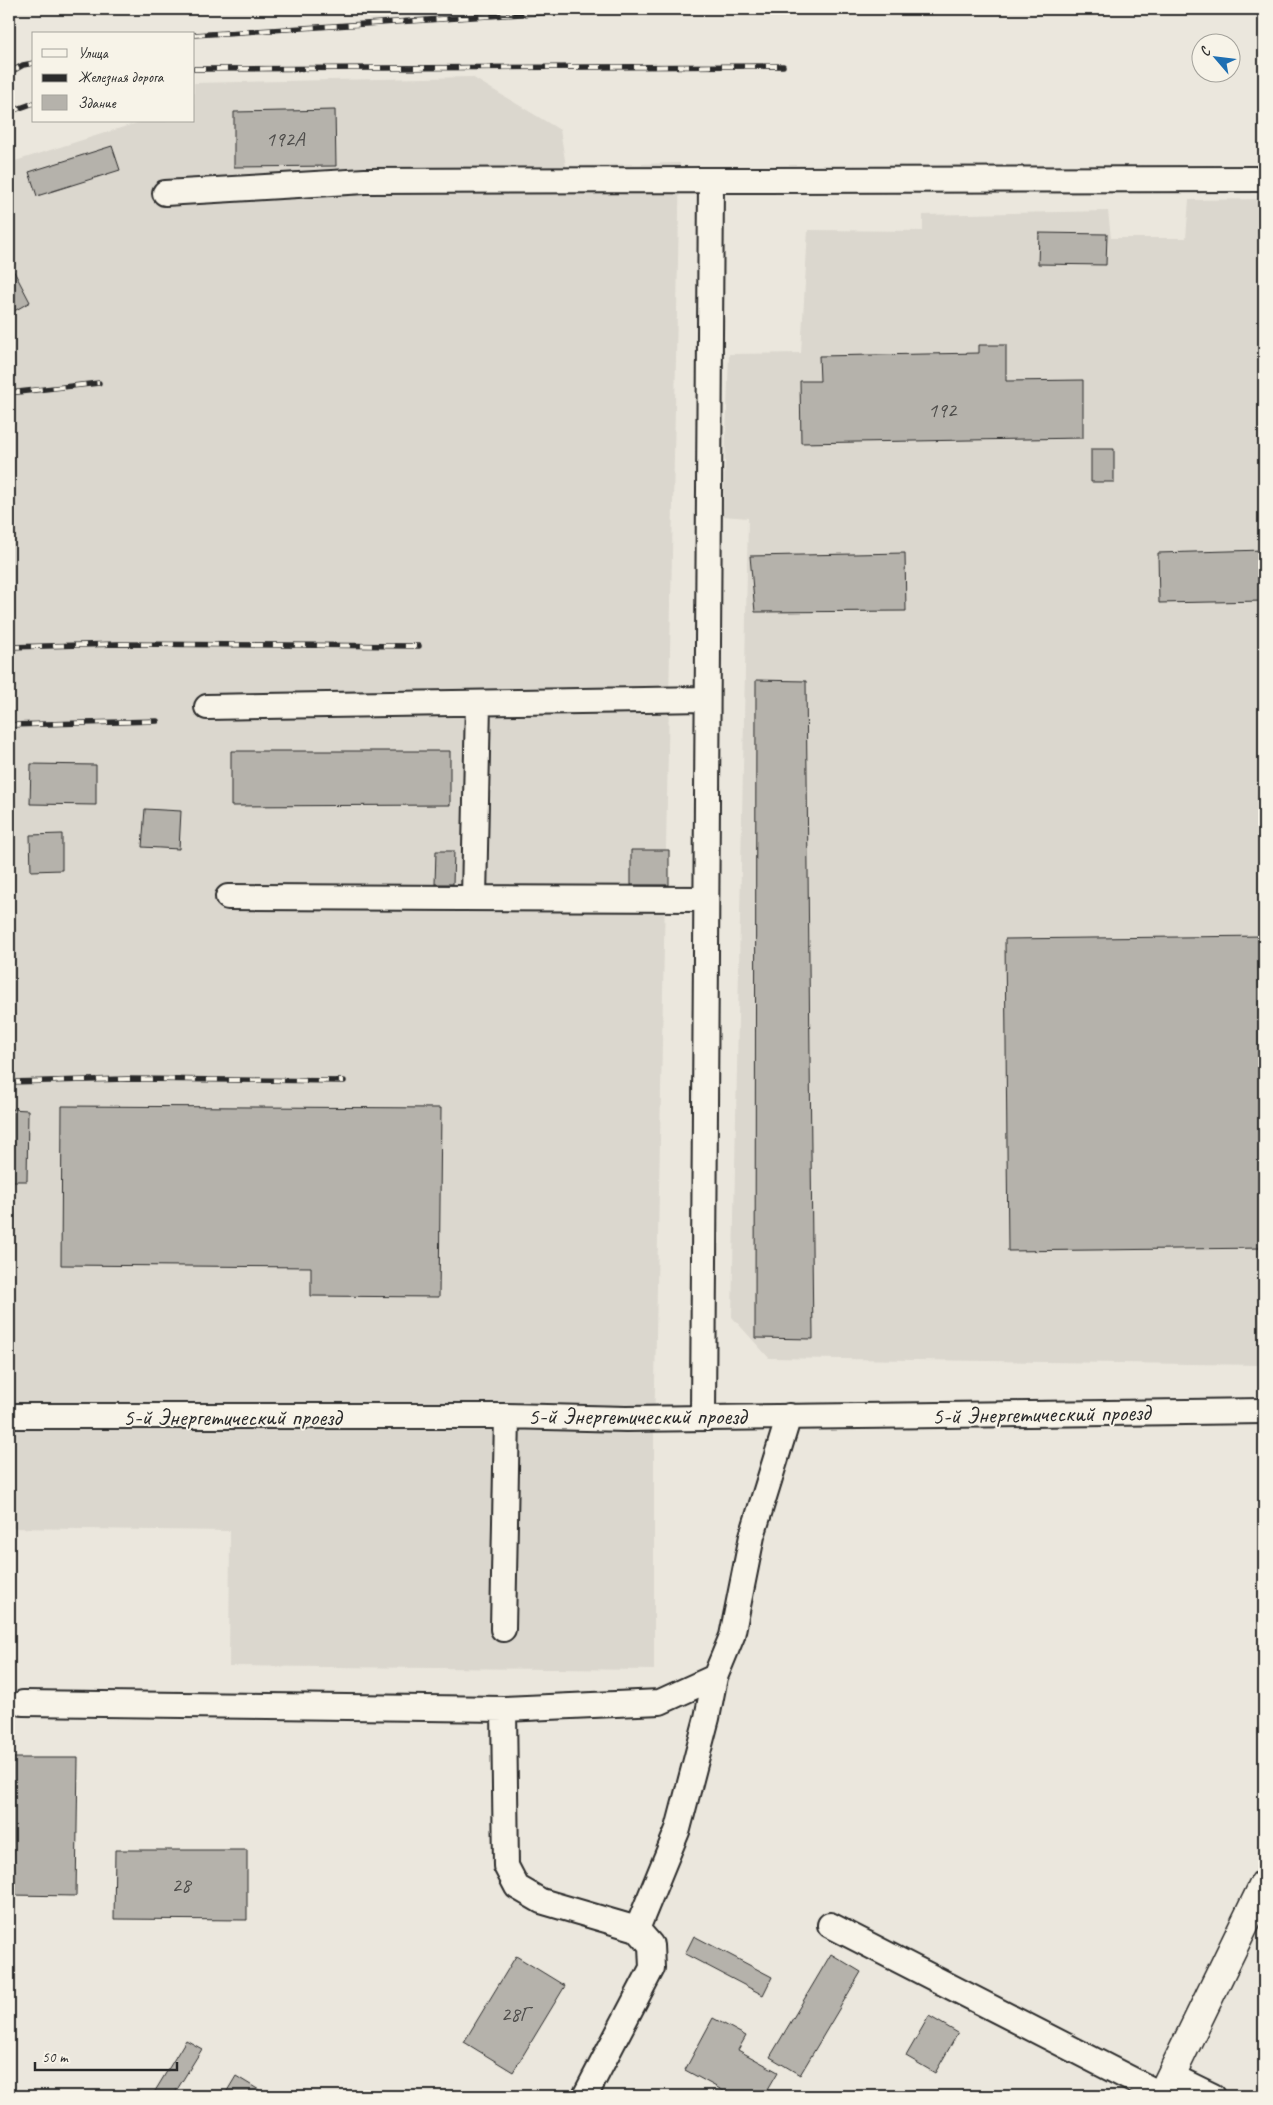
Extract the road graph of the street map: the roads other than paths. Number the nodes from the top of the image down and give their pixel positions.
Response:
1 (1264, 179) edge
2 (711, 180) junction
3 (165, 193) dead end
4 (707, 699) junction
5 (478, 703) junction
6 (207, 707) dead end
7 (228, 897) dead end
8 (474, 898) junction
9 (706, 899) junction
10 (1264, 1411) edge
11 (9, 1416) edge
12 (507, 1416) junction
13 (789, 1416) junction
14 (703, 1417) junction
15 (503, 1629) dead end
16 (715, 1677) junction
17 (23, 1703) dead end
18 (504, 1709) junction
19 (1264, 1884) edge
20 (830, 1925) dead end
21 (637, 1929) junction
22 (1165, 2089) edge
23 (585, 2096) edge
24 (1213, 2096) edge

1 - 2 street
2 - 3 street
2 - 4 street
4 - 5 street
4 - 9 street
5 - 6 street
5 - 8 street
7 - 8 street
8 - 9 street
9 - 14 street
10 - 13 street, 5-й Энергетический проезд
11 - 12 street, 5-й Энергетический проезд
12 - 14 street, 5-й Энергетический проезд
12 - 15 street
13 - 14 street, 5-й Энергетический проезд
13 - 16 street
16 - 18 street
16 - 21 street
17 - 18 street
18 - 21 street
19 - 22 main road
20 - 22 street
21 - 23 street
22 - 24 street

